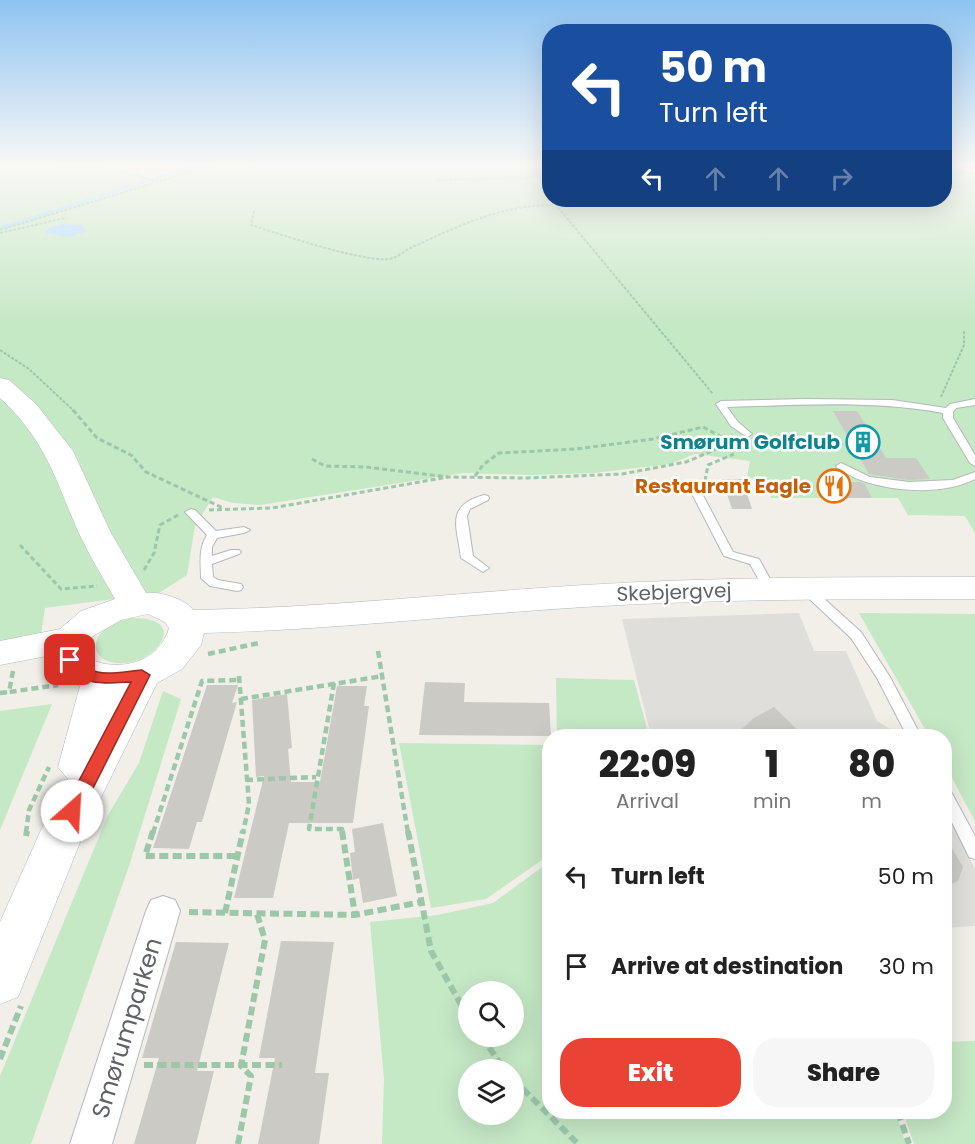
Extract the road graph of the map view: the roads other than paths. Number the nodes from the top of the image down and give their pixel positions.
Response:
1 (0, 385) edge
2 (975, 402) edge
3 (948, 411) junction
4 (747, 434) road end
5 (975, 463) edge
6 (841, 466) dead end
7 (975, 475) edge
8 (693, 486) dead end
9 (484, 498) dead end
10 (191, 512) dead end
11 (244, 530) dead end
12 (94, 531) junction
13 (213, 535) junction
14 (235, 552) dead end
15 (206, 563) junction
16 (483, 568) dead end
17 (235, 584) dead end
18 (769, 588) junction
19 (805, 588) junction
20 (975, 588) edge
21 (135, 604) junction
22 (190, 643) junction
23 (82, 656) junction
24 (5, 675) edge
25 (142, 675) junction
26 (910, 729) edge
27 (952, 807) edge
28 (44, 837) junction
29 (975, 852) edge
30 (163, 911) road end
31 (0, 980) edge
32 (91, 1144) edge

1 - 12 street
2 - 3 lane
3 - 4 lane
3 - 5 lane
6 - 7 lane
8 - 18 lane
9 - 16 lane
10 - 13 lane
11 - 13 lane
12 - 21 street
12 - 23 street
13 - 15 lane
14 - 15 lane
15 - 17 lane
18 - 19 street, Skebjergvej
18 - 22 street, Skebjergvej
19 - 20 street, Skebjergvej
19 - 26 lane
21 - 22 street
21 - 23 street
22 - 25 street
23 - 24 street
23 - 25 street
23 - 28 street
25 - 28 street
27 - 29 lane
28 - 31 street
30 - 32 street, Smørumparken

